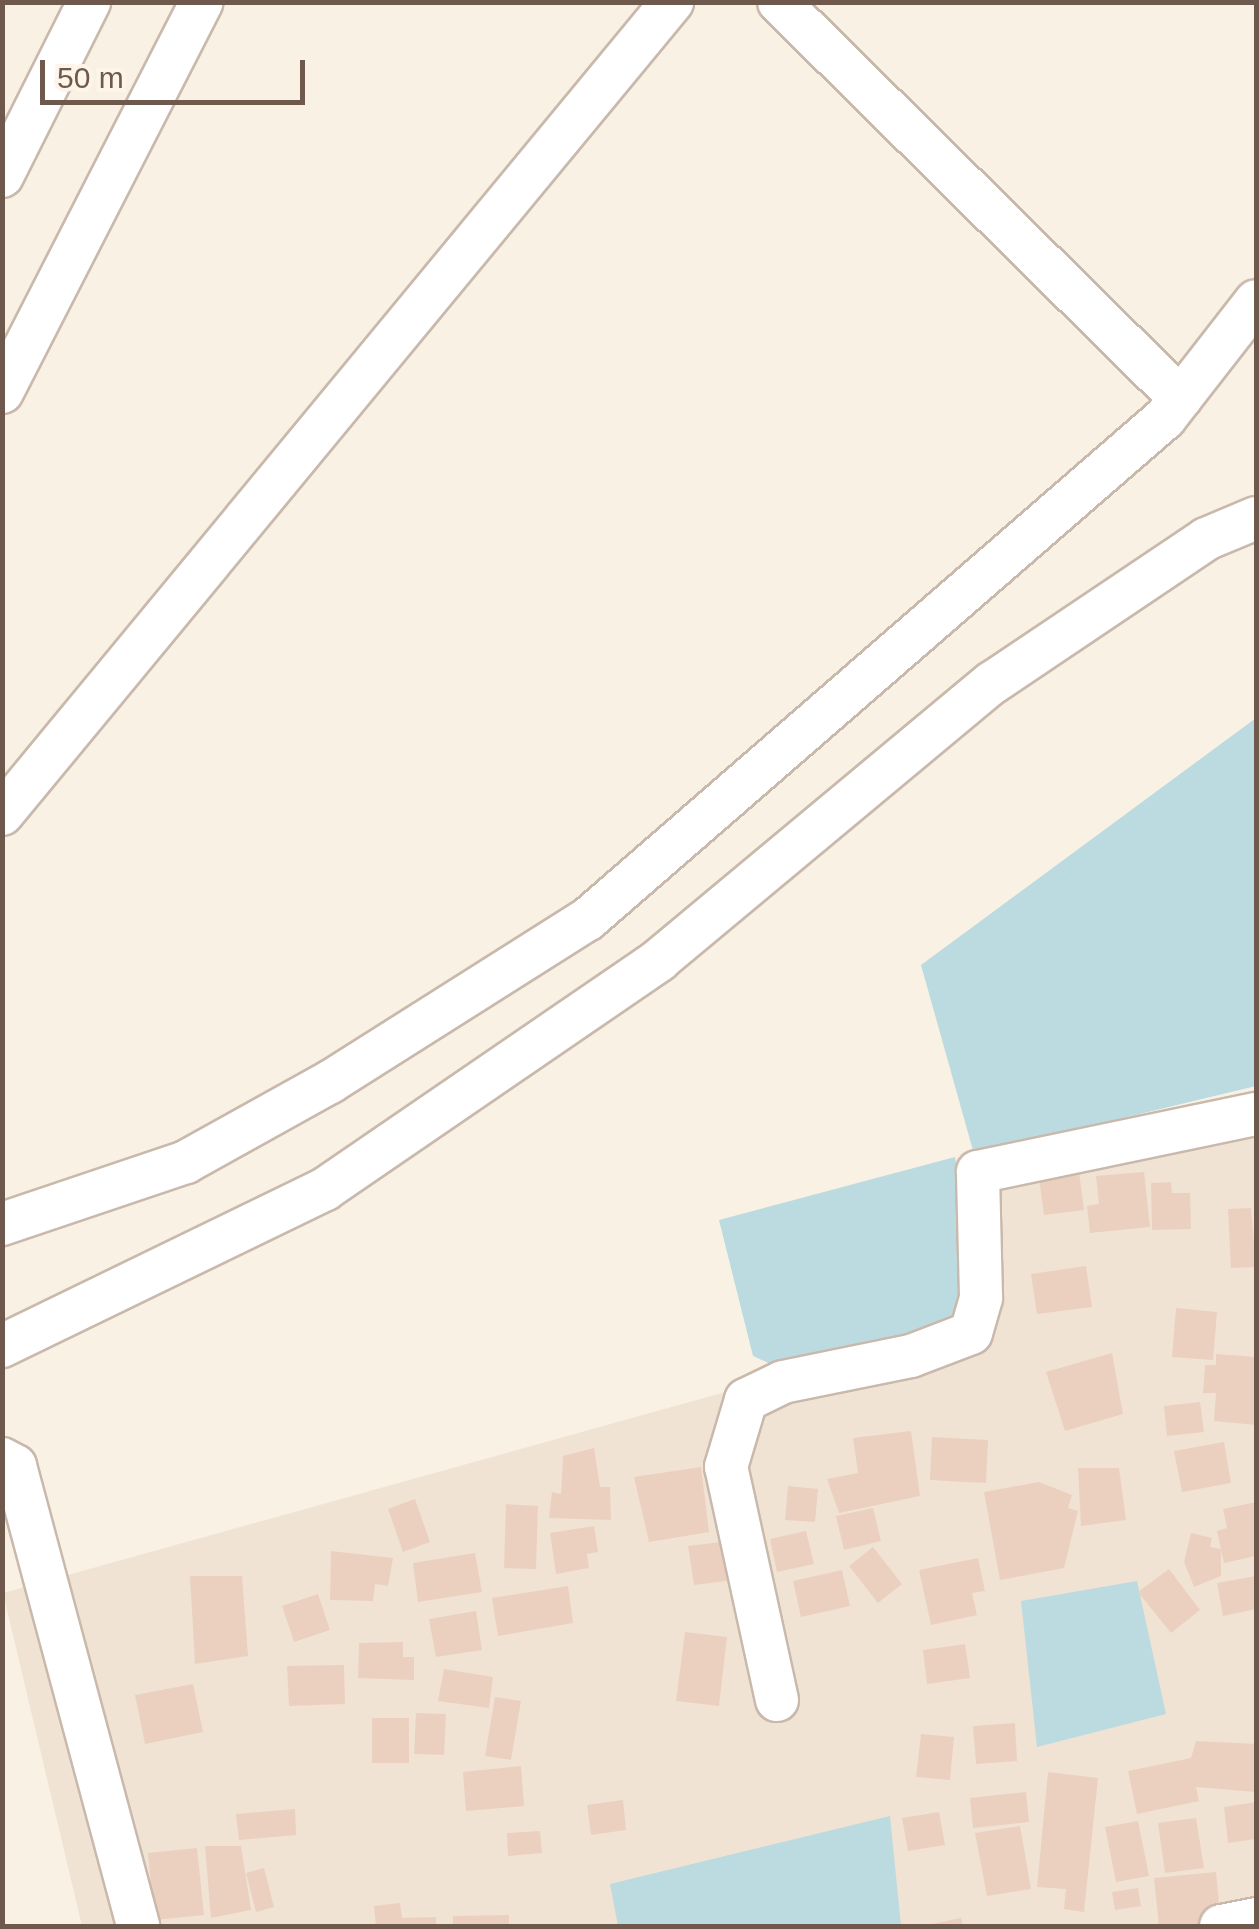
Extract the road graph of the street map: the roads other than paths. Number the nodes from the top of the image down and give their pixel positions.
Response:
1 (88, 2) edge
2 (202, 2) edge
3 (672, 2) edge
4 (779, 2) edge
5 (2, 176) edge
6 (1256, 302) edge
7 (2, 392) edge
8 (1180, 398) junction
9 (1256, 518) edge
10 (2, 814) edge
11 (1256, 1114) edge
12 (2, 1224) edge
13 (2, 1346) edge
14 (2, 1459) edge
15 (777, 1700) dead end
16 (1256, 1919) edge
17 (138, 1926) edge
18 (1220, 1926) edge

1 - 5 street
2 - 7 street
3 - 10 street
4 - 8 street
6 - 8 street
8 - 12 street
9 - 13 street
11 - 15 street
14 - 17 street
16 - 18 street

